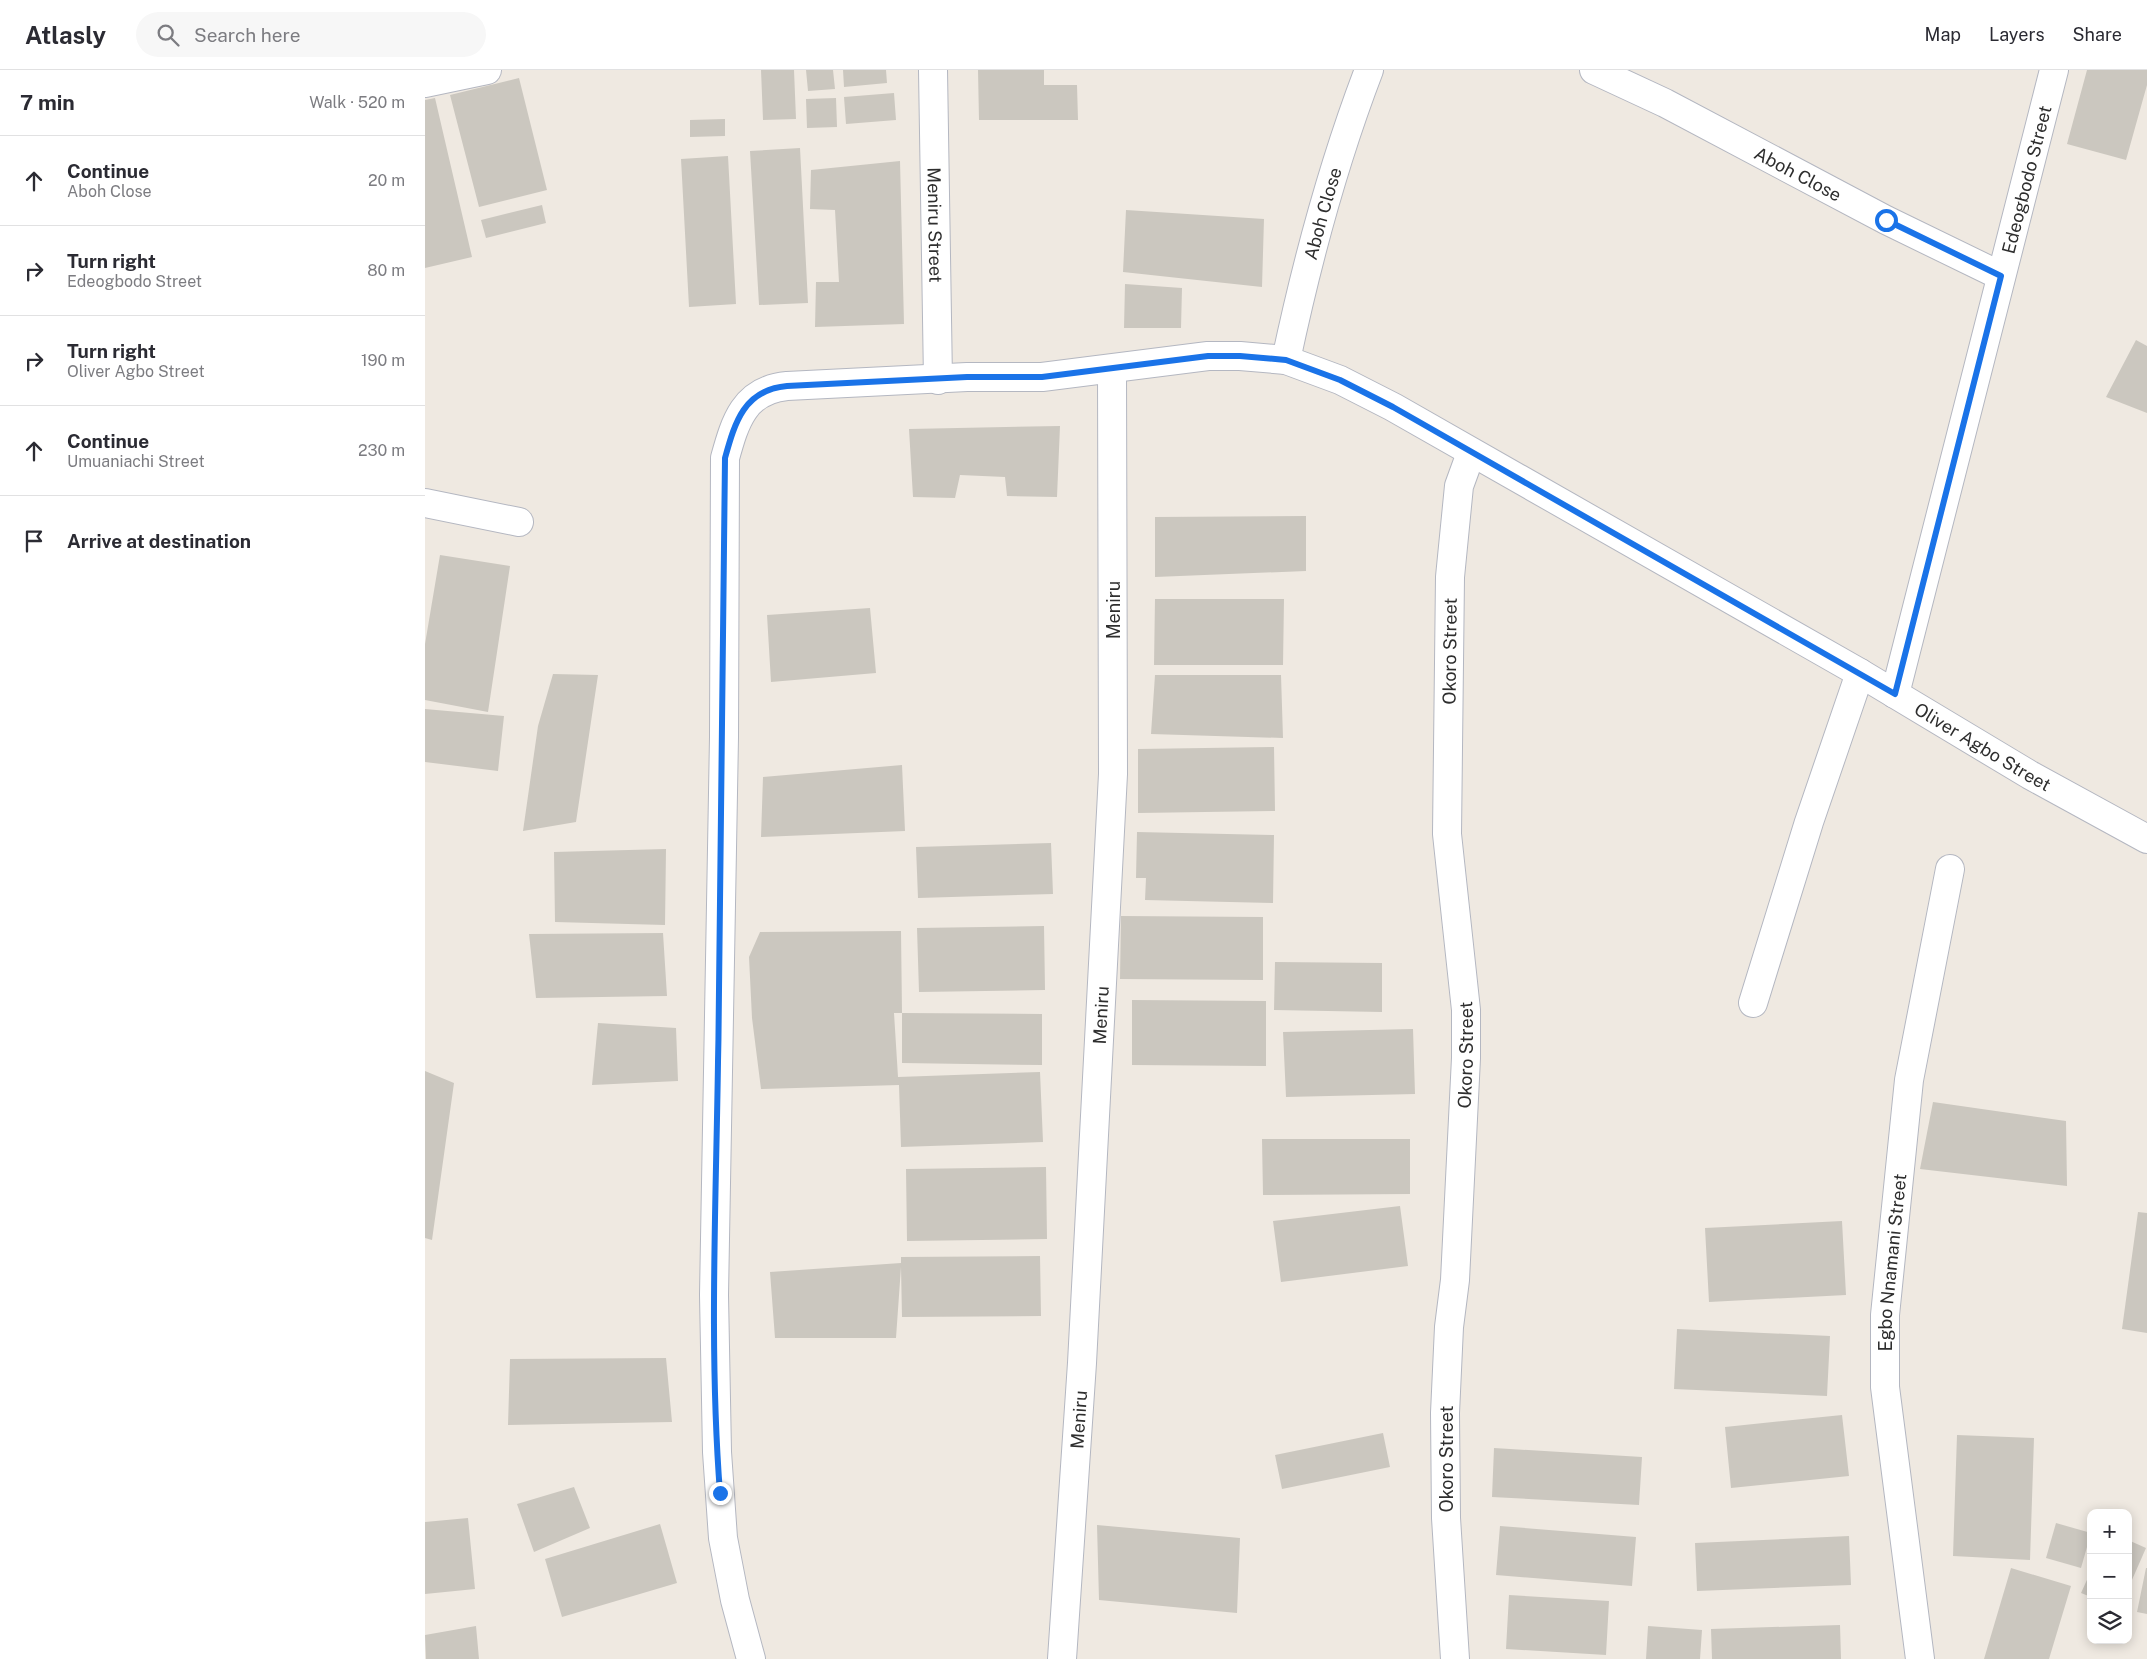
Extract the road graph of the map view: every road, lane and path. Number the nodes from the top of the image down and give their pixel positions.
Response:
1 (487, 70) edge
2 (933, 70) edge
3 (1369, 70) edge
4 (1594, 70) edge
5 (2054, 70) edge
6 (425, 83) edge
7 (2001, 276) junction
8 (1286, 360) junction
9 (1112, 370) junction
10 (938, 380) junction
11 (1471, 453) junction
12 (425, 503) edge
13 (519, 522) dead end
14 (1860, 673) junction
15 (1895, 694) junction
16 (2147, 839) edge
17 (1950, 869) dead end
18 (1753, 1003) dead end
19 (751, 1659) edge
20 (1062, 1659) edge
21 (1455, 1659) edge
22 (1920, 1659) edge

1 - 6 street
2 - 10 street, Meniru Street
3 - 8 street, Aboh Close
4 - 7 street, Aboh Close
5 - 7 street, Edeogbodo Street
7 - 15 street, Edeogbodo Street
8 - 9 street, Oliver Agbo Street
8 - 11 street, Oliver Agbo Street
9 - 10 street, Oliver Agbo Street
9 - 20 street, Meniru
10 - 19 street, Oliver Agbo Street
11 - 14 street, Oliver Agbo Street
11 - 21 street, Okoro Street
12 - 13 street
14 - 15 street, Oliver Agbo Street
14 - 18 street
15 - 16 street, Oliver Agbo Street
17 - 22 street, Egbo Nnamani Street

